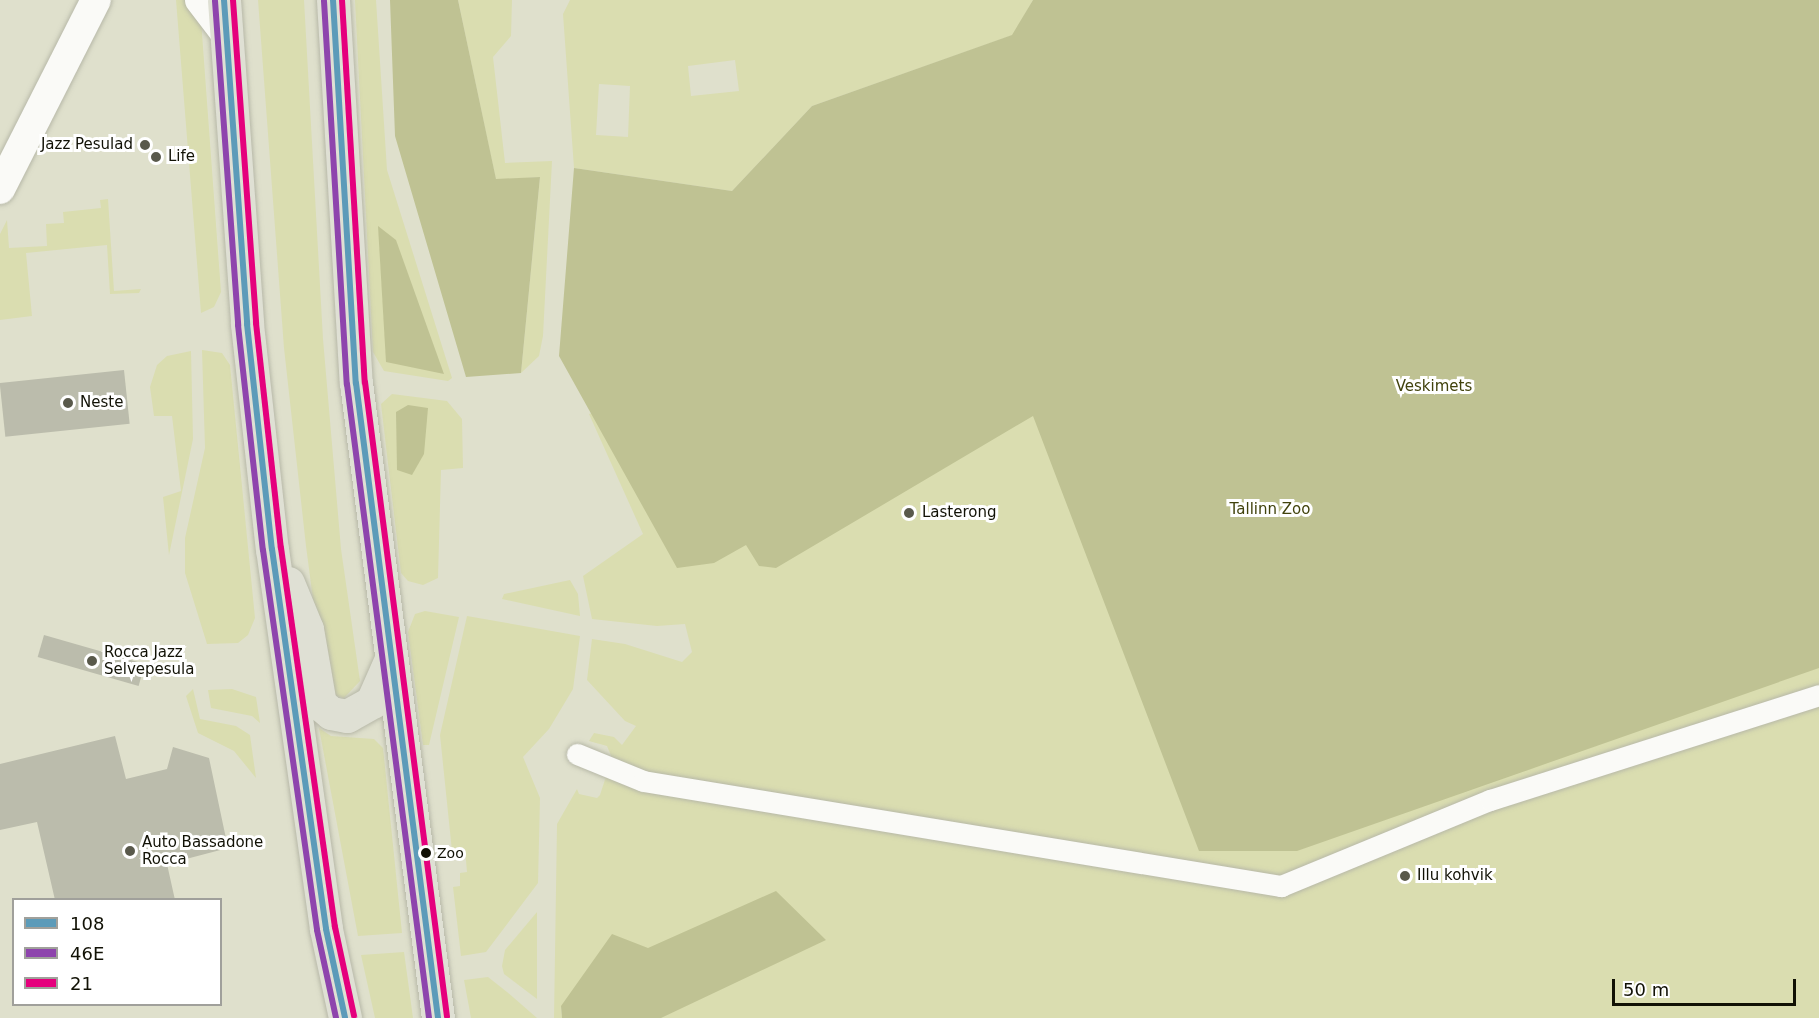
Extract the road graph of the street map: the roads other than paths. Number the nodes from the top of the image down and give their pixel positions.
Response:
1 (96, 0) edge
2 (200, 0) edge
3 (224, 0) edge
4 (333, 0) edge
5 (226, 34) junction
6 (0, 189) edge
7 (272, 549) junction
8 (390, 661) junction
9 (1819, 695) edge
10 (577, 754) dead end
11 (345, 1018) edge
12 (438, 1018) edge

1 - 6 street
2 - 5 street
3 - 5 main road
4 - 8 main road
5 - 7 main road
7 - 8 main road
7 - 11 main road
8 - 12 main road
9 - 10 street

